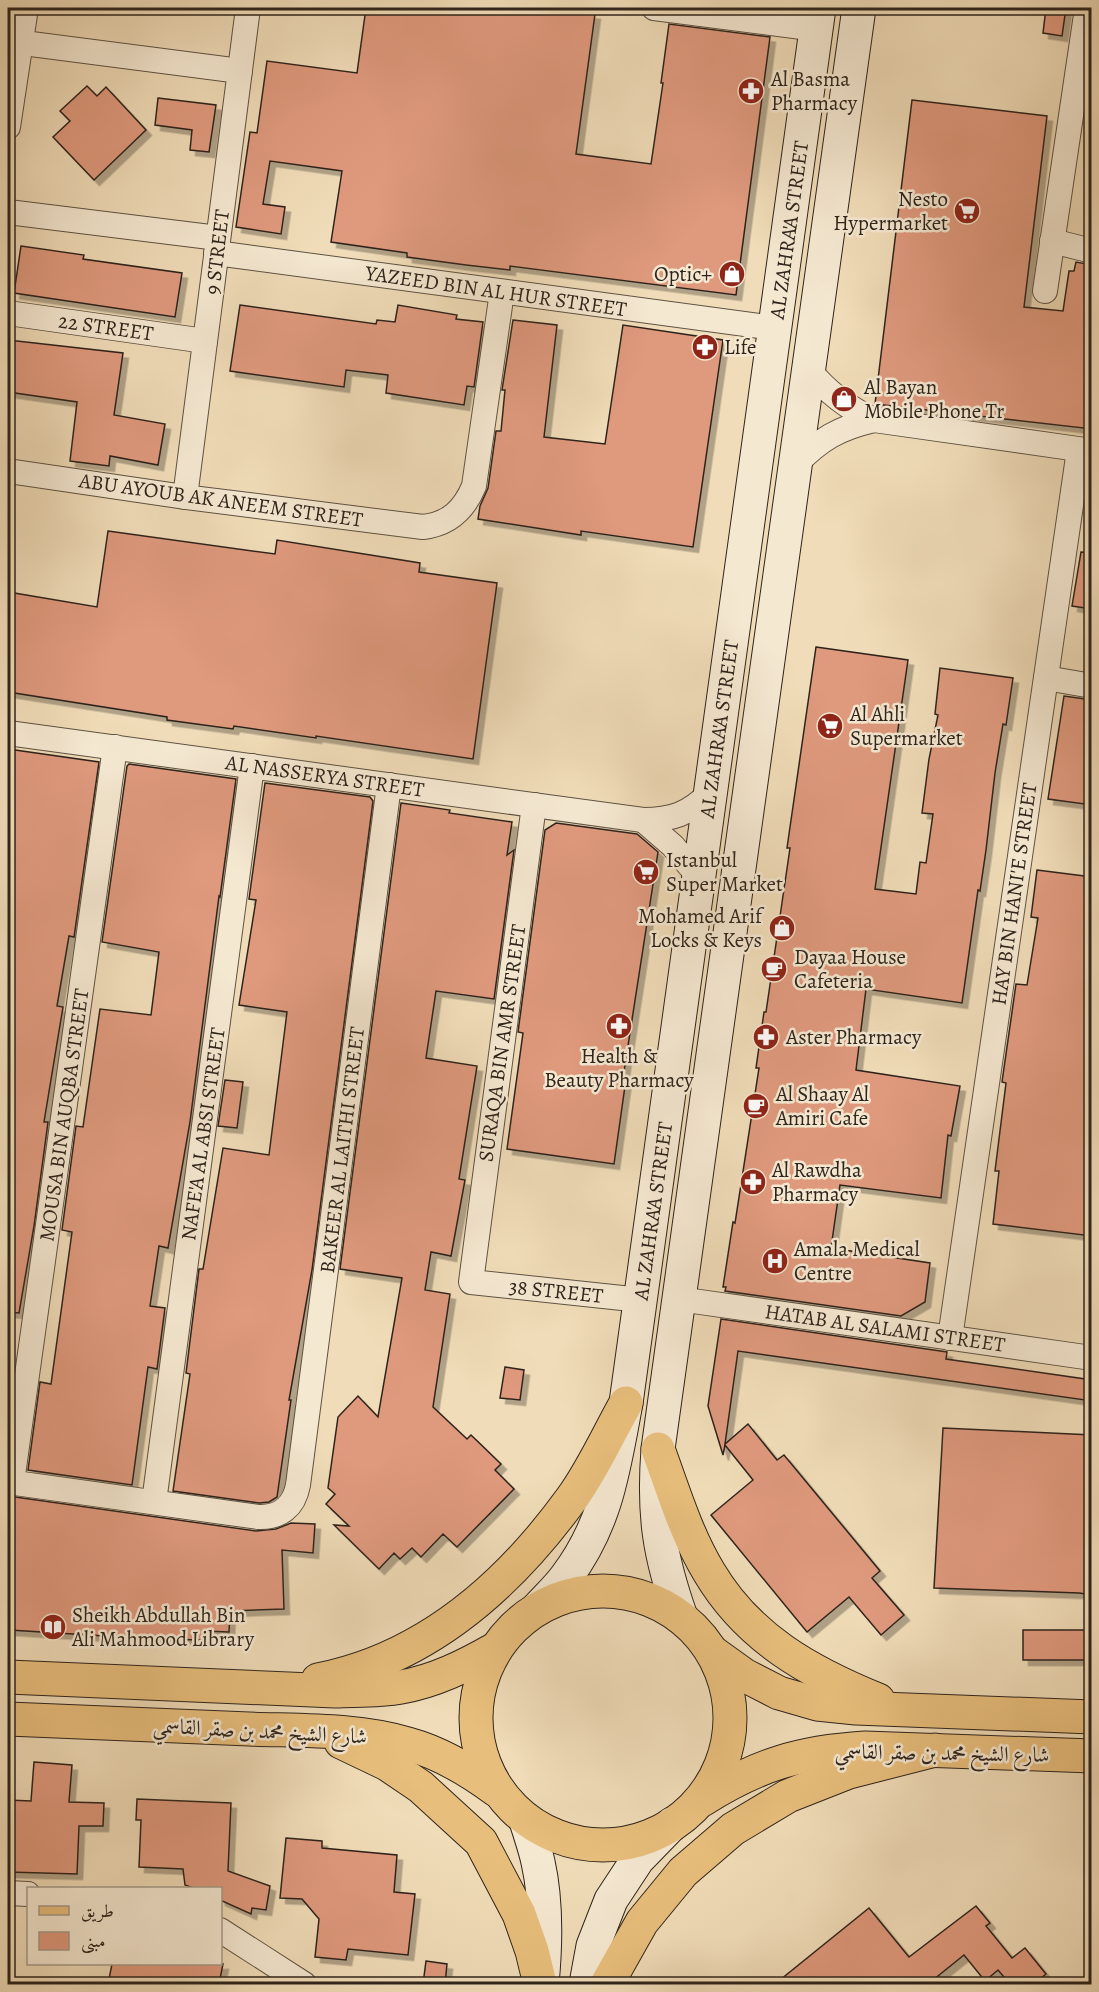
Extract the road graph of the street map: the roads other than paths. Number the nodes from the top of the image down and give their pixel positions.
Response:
1 (26, 8) edge
2 (248, 8) edge
3 (654, 8) edge
4 (859, 8) edge
5 (1087, 8) edge
6 (818, 18) edge
7 (14, 41) edge
8 (240, 71) junction
9 (1084, 94) edge
10 (8, 127) edge
11 (8, 212) edge
12 (1052, 240) junction
13 (217, 245) junction
14 (1092, 251) edge
15 (1045, 291) dead end
16 (502, 292) junction
17 (8, 313) edge
18 (775, 328) junction
19 (205, 341) junction
20 (808, 369) junction
21 (874, 420) junction
22 (1085, 450) edge
23 (795, 465) junction
24 (8, 471) edge
25 (185, 497) junction
26 (1046, 678) junction
27 (1092, 686) edge
28 (8, 733) edge
29 (115, 747) junction
30 (252, 766) junction
31 (389, 785) junction
32 (710, 793) junction
33 (534, 805) junction
34 (643, 819) junction
35 (699, 876) junction
36 (471, 1282) joint
37 (679, 1299) junction
38 (641, 1300) junction
39 (950, 1338) junction
40 (1092, 1358) edge
41 (626, 1403) junction
42 (658, 1449) junction
43 (10, 1482) edge
44 (154, 1502) junction
45 (538, 1608) junction
46 (681, 1617) junction
47 (495, 1649) junction
48 (712, 1652) junction
49 (8, 1677) edge
50 (280, 1687) junction
51 (902, 1710) junction
52 (1092, 1718) edge
53 (8, 1719) edge
54 (318, 1732) junction
55 (935, 1750) junction
56 (1092, 1756) edge
57 (499, 1792) junction
58 (684, 1814) junction
59 (526, 1821) junction
60 (8, 1893) edge
61 (27, 1894) edge
62 (222, 1931) edge
63 (304, 1984) edge
64 (541, 1984) edge
65 (586, 1984) edge
66 (607, 1984) edge

1 - 7 street
2 - 8 street, 9 STREET
3 - 6 street
4 - 20 main road, AL ZAHRA'A STREET
5 - 9 street
6 - 18 main road, AL ZAHRA'A STREET
7 - 8 street
7 - 10 street
8 - 13 street, 9 STREET
9 - 12 street
11 - 13 street, YAZEED BIN AL HUR STREET
12 - 14 street
12 - 15 street
13 - 16 street, YAZEED BIN AL HUR STREET
13 - 19 street, 9 STREET
16 - 18 street, YAZEED BIN AL HUR STREET
16 - 25 street, ABU AYOUB AK ANEEM STREET
17 - 19 street, 22 STREET
18 - 32 main road, AL ZAHRA'A STREET
19 - 25 street, 9 STREET
20 - 21 street
20 - 23 main road, AL ZAHRA'A STREET
21 - 22 street
21 - 23 street
22 - 26 street, HAY BIN HANI'E STREET
23 - 37 main road, AL ZAHRA'A STREET
24 - 25 street, ABU AYOUB AK ANEEM STREET
26 - 27 street
26 - 39 street, HAY BIN HANI'E STREET
28 - 29 street, AL NASSERYA STREET
29 - 30 street, AL NASSERYA STREET
29 - 43 street, MOUSA BIN AUQBA STREET
30 - 31 street, AL NASSERYA STREET
30 - 44 street, NAFE'A AL ABSI STREET
31 - 33 street, AL NASSERYA STREET
31 - 44 street, BAKEER AL LAITHI STREET
32 - 34 street, AL NASSERYA STREET
32 - 35 main road, AL ZAHRA'A STREET
33 - 34 street, AL NASSERYA STREET
33 - 36 street, SURAQA BIN AMR STREET
34 - 35 street
35 - 38 main road, AL ZAHRA'A STREET
36 - 38 street, 38 STREET
37 - 39 street, HATAB AL SALAMI STREET
37 - 42 main road, AL ZAHRA'A STREET
38 - 41 main road, AL ZAHRA'A STREET
39 - 40 street, HATAB AL SALAMI STREET
41 - 45 main road, AL ZAHRA'A STREET
41 - 50 main road
42 - 46 main road, AL ZAHRA'A STREET
42 - 51 main road
43 - 44 street
45 - 46 main road
45 - 47 main road
46 - 48 main road
47 - 50 main road, شارع الشيخ محمد بن صقر القاسمي
47 - 57 main road
48 - 51 main road, شارع الشيخ محمد بن صقر القاسمي
48 - 58 main road
49 - 50 main road, شارع الشيخ محمد بن صقر القاسمي
51 - 52 main road, شارع الشيخ محمد بن صقر القاسمي
53 - 54 main road, شارع الشيخ محمد بن صقر القاسمي
54 - 57 main road, شارع الشيخ محمد بن صقر القاسمي
54 - 64 main road
55 - 56 main road, شارع الشيخ محمد بن صقر القاسمي
55 - 58 main road, شارع الشيخ محمد بن صقر القاسمي
55 - 66 main road
57 - 59 main road, شارع الشيخ محمد بن صقر القاسمي
58 - 59 main road, شارع الشيخ محمد بن صقر القاسمي
58 - 65 main road
59 - 64 main road
60 - 61 street
62 - 63 street

